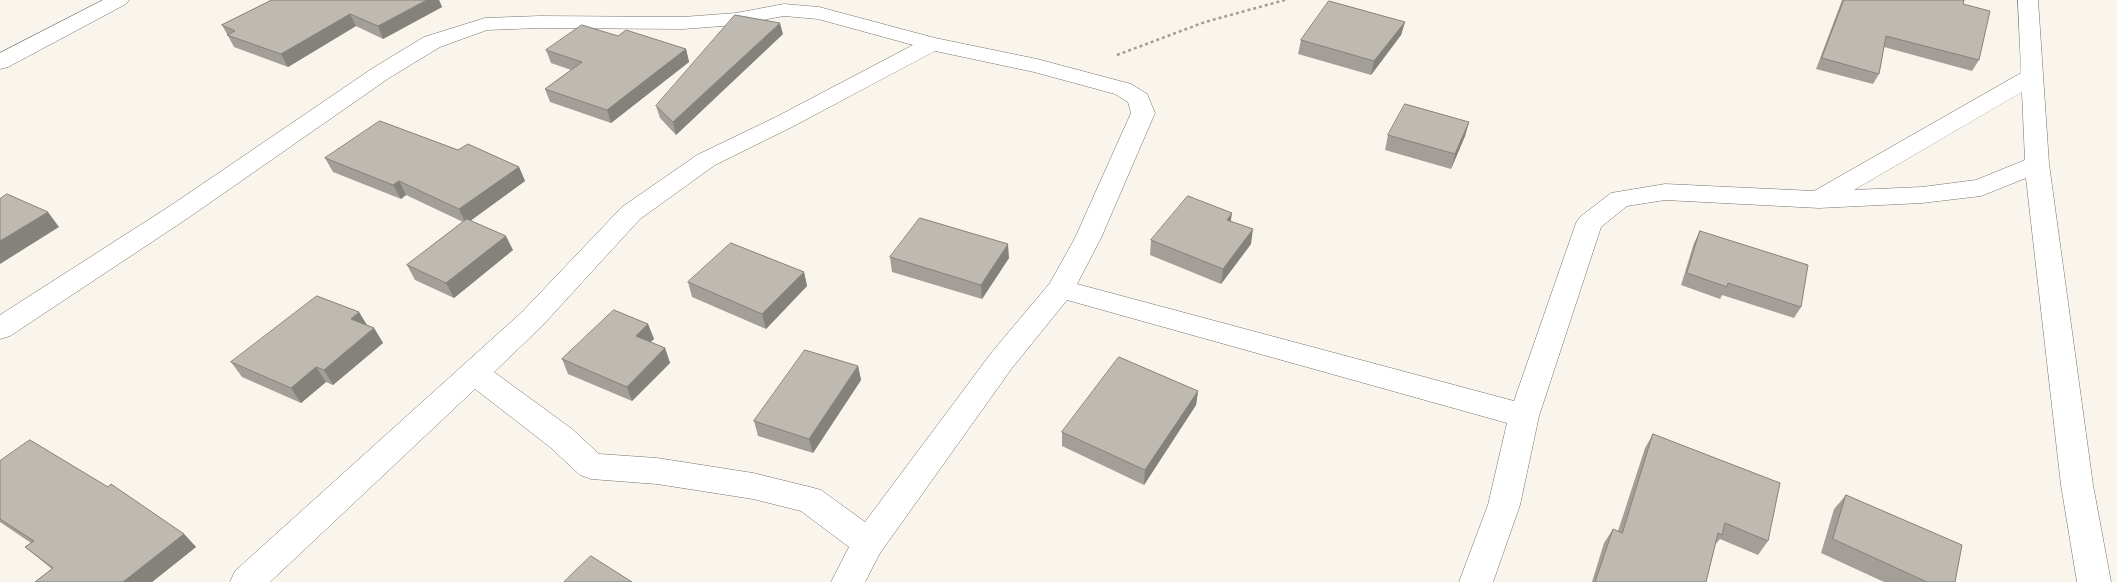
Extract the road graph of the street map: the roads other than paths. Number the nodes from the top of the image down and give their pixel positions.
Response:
1 (119, 0) edge
2 (2028, 0) edge
3 (932, 44) junction
4 (0, 62) edge
5 (2032, 76) junction
6 (2037, 164) junction
7 (1819, 200) junction
8 (1061, 289) junction
9 (0, 329) edge
10 (474, 373) junction
11 (1524, 416) junction
12 (868, 543) junction
13 (247, 582) edge
14 (848, 582) edge
15 (1476, 582) edge
16 (2094, 582) edge

1 - 4 street
2 - 5 street
3 - 8 street
3 - 9 street
3 - 10 street
5 - 6 street
5 - 7 street
6 - 7 street
6 - 16 street
7 - 11 street
8 - 11 street
8 - 12 street
10 - 12 street
10 - 13 street
11 - 15 street
12 - 14 street

